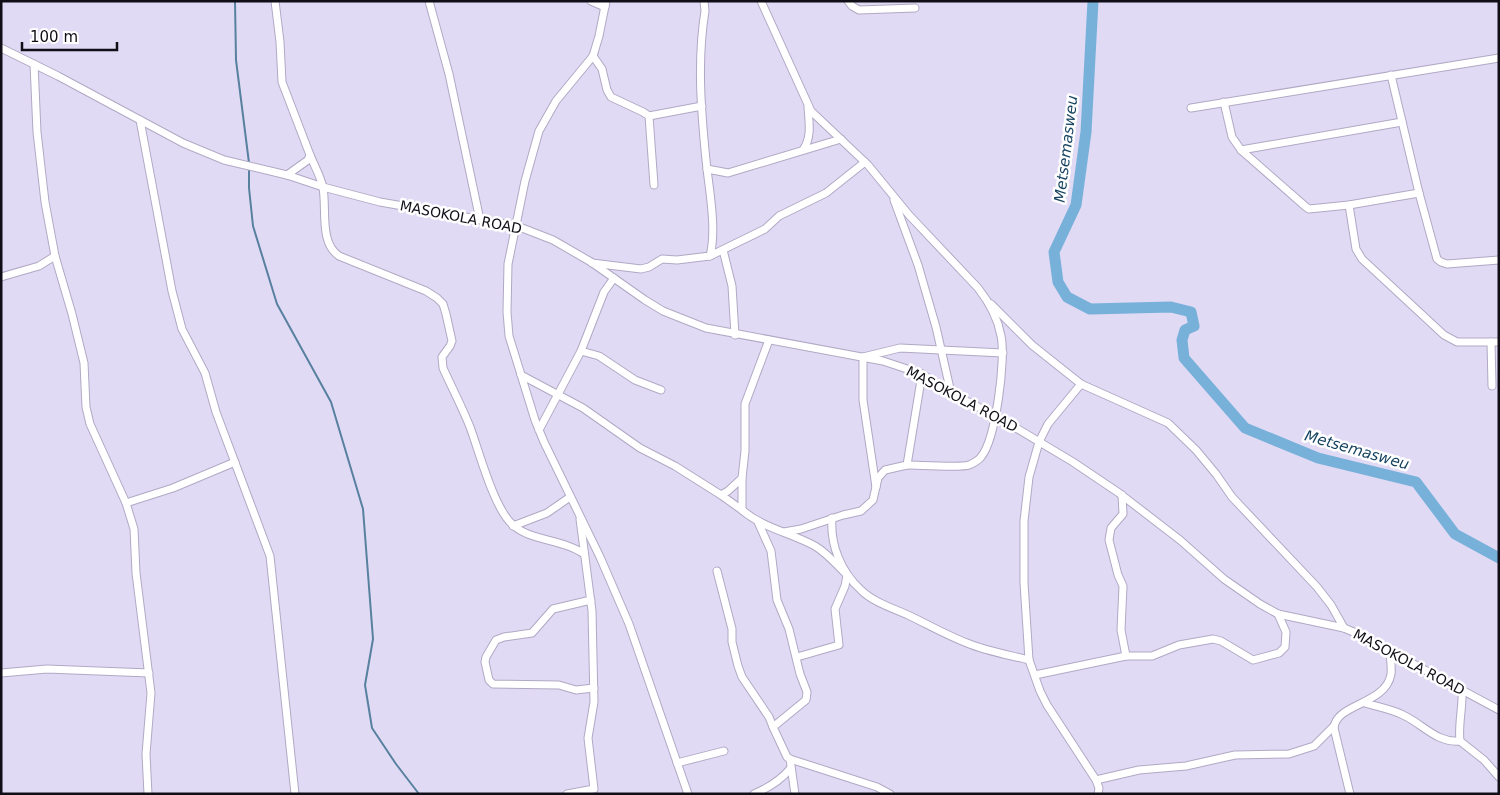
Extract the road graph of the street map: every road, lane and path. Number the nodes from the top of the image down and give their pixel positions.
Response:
1 (274, 1) edge
2 (428, 1) edge
3 (591, 1) edge
4 (704, 1) edge
5 (761, 1) edge
6 (848, 1) edge
7 (606, 4) edge
8 (916, 8) dead end
9 (1, 48) edge
10 (592, 56) junction
11 (1499, 58) edge
12 (34, 64) junction
13 (1391, 75) junction
14 (1224, 102) junction
15 (702, 106) junction
16 (808, 106) junction
17 (1191, 108) dead end
18 (649, 116) junction
19 (140, 120) junction
20 (1402, 122) junction
21 (841, 139) junction
22 (803, 150) junction
23 (1241, 150) junction
24 (310, 155) junction
25 (865, 162) junction
26 (707, 169) junction
27 (287, 175) junction
28 (654, 185) dead end
29 (323, 187) junction
30 (1419, 193) junction
31 (892, 195) junction
32 (1349, 205) junction
33 (480, 220) junction
34 (517, 226) junction
35 (723, 250) junction
36 (55, 256) junction
37 (710, 256) junction
38 (1499, 260) edge
39 (591, 262) junction
40 (1, 278) edge
41 (614, 278) junction
42 (988, 301) junction
43 (735, 335) junction
44 (769, 340) junction
45 (1495, 342) edge
46 (581, 351) junction
47 (942, 351) junction
48 (1002, 353) junction
49 (863, 357) junction
50 (922, 374) junction
51 (521, 375) junction
52 (1080, 384) junction
53 (1492, 386) dead end
54 (661, 390) dead end
55 (951, 393) junction
56 (558, 396) junction
57 (996, 416) junction
58 (540, 430) junction
59 (1039, 442) junction
60 (235, 462) junction
61 (907, 465) junction
62 (742, 478) junction
63 (876, 487) junction
64 (721, 495) junction
65 (1122, 495) junction
66 (570, 497) junction
67 (126, 503) junction
68 (742, 510) junction
69 (580, 514) junction
70 (832, 518) junction
71 (758, 522) junction
72 (513, 526) junction
73 (784, 532) junction
74 (584, 554) junction
75 (717, 571) dead end
76 (846, 575) junction
77 (591, 600) junction
78 (1278, 614) junction
79 (1344, 628) junction
80 (1390, 651) junction
81 (1126, 656) junction
82 (797, 657) junction
83 (1029, 660) junction
84 (149, 672) junction
85 (1, 673) edge
86 (1035, 674) junction
87 (594, 688) junction
88 (1462, 690) junction
89 (1365, 703) junction
90 (1499, 710) edge
91 (1334, 726) junction
92 (773, 727) junction
93 (1460, 742) junction
94 (724, 751) dead end
95 (790, 759) junction
96 (677, 764) junction
97 (790, 769) junction
98 (1499, 778) edge
99 (1096, 780) junction
100 (594, 792) edge
101 (148, 794) edge
102 (295, 794) edge
103 (566, 794) edge
104 (688, 794) edge
105 (754, 794) edge
106 (794, 794) edge
107 (890, 794) edge
108 (1098, 794) edge
109 (1350, 794) edge

1 - 24 street
2 - 33 street
3 - 7 street
4 - 15 street
5 - 16 street
6 - 8 street
7 - 10 street
9 - 12 street
10 - 18 street
10 - 34 street
11 - 13 street
12 - 19 street
12 - 36 street
13 - 14 street
13 - 20 street
14 - 17 street
14 - 23 street
15 - 18 street
15 - 26 street
16 - 21 street
16 - 22 street
18 - 28 street
19 - 27 street, MASOKOLA ROAD
19 - 60 street
20 - 23 street
20 - 30 street
21 - 22 street
21 - 25 street
22 - 26 street
23 - 32 street
24 - 27 street
24 - 29 street
25 - 31 street
25 - 35 street
26 - 37 street
27 - 29 street, MASOKOLA ROAD
29 - 33 street, MASOKOLA ROAD
29 - 72 street
30 - 32 street
30 - 38 street
31 - 42 street
31 - 47 street
32 - 45 street
33 - 34 street, MASOKOLA ROAD
34 - 39 street, MASOKOLA ROAD
34 - 51 street
35 - 37 street
35 - 43 street
36 - 40 street
36 - 67 street
37 - 39 street
39 - 41 street, MASOKOLA ROAD
41 - 43 street, MASOKOLA ROAD
41 - 46 street
42 - 48 street
42 - 52 street
43 - 44 street, MASOKOLA ROAD
44 - 49 street, MASOKOLA ROAD
44 - 62 street
45 - 53 street
46 - 54 street
46 - 56 street
47 - 48 street
47 - 49 street
47 - 55 street
48 - 57 street
49 - 50 street, MASOKOLA ROAD
49 - 63 street
50 - 55 street, MASOKOLA ROAD
50 - 61 street
51 - 56 street
51 - 58 street
52 - 59 street
52 - 79 street
55 - 57 street, MASOKOLA ROAD
56 - 58 street
56 - 64 street
57 - 59 street, MASOKOLA ROAD
57 - 61 street
58 - 66 street
59 - 65 street, MASOKOLA ROAD
59 - 83 street
60 - 67 street
60 - 102 street
61 - 63 street
62 - 64 street
62 - 68 street
63 - 70 street
64 - 68 street
65 - 78 street, MASOKOLA ROAD
65 - 81 street
66 - 69 street
66 - 72 street
67 - 84 street
68 - 71 street
69 - 74 street
69 - 96 street
70 - 73 street
70 - 76 street
71 - 73 street
71 - 82 street
72 - 74 street
73 - 76 street
74 - 77 street
75 - 92 street
76 - 82 street
76 - 83 street
77 - 87 street
77 - 87 street
78 - 79 street, MASOKOLA ROAD
78 - 81 street
79 - 80 street, MASOKOLA ROAD
80 - 88 street, MASOKOLA ROAD
80 - 89 street
81 - 86 street
82 - 92 street
83 - 86 street
84 - 85 street
84 - 101 street
86 - 99 street
87 - 100 street
88 - 90 street, MASOKOLA ROAD
88 - 93 street
89 - 91 street
89 - 93 street
91 - 99 street
91 - 109 street
92 - 95 street
93 - 98 street
94 - 96 street
95 - 97 street
95 - 107 street
96 - 104 street
97 - 105 street
97 - 106 street
99 - 108 street
100 - 103 street

